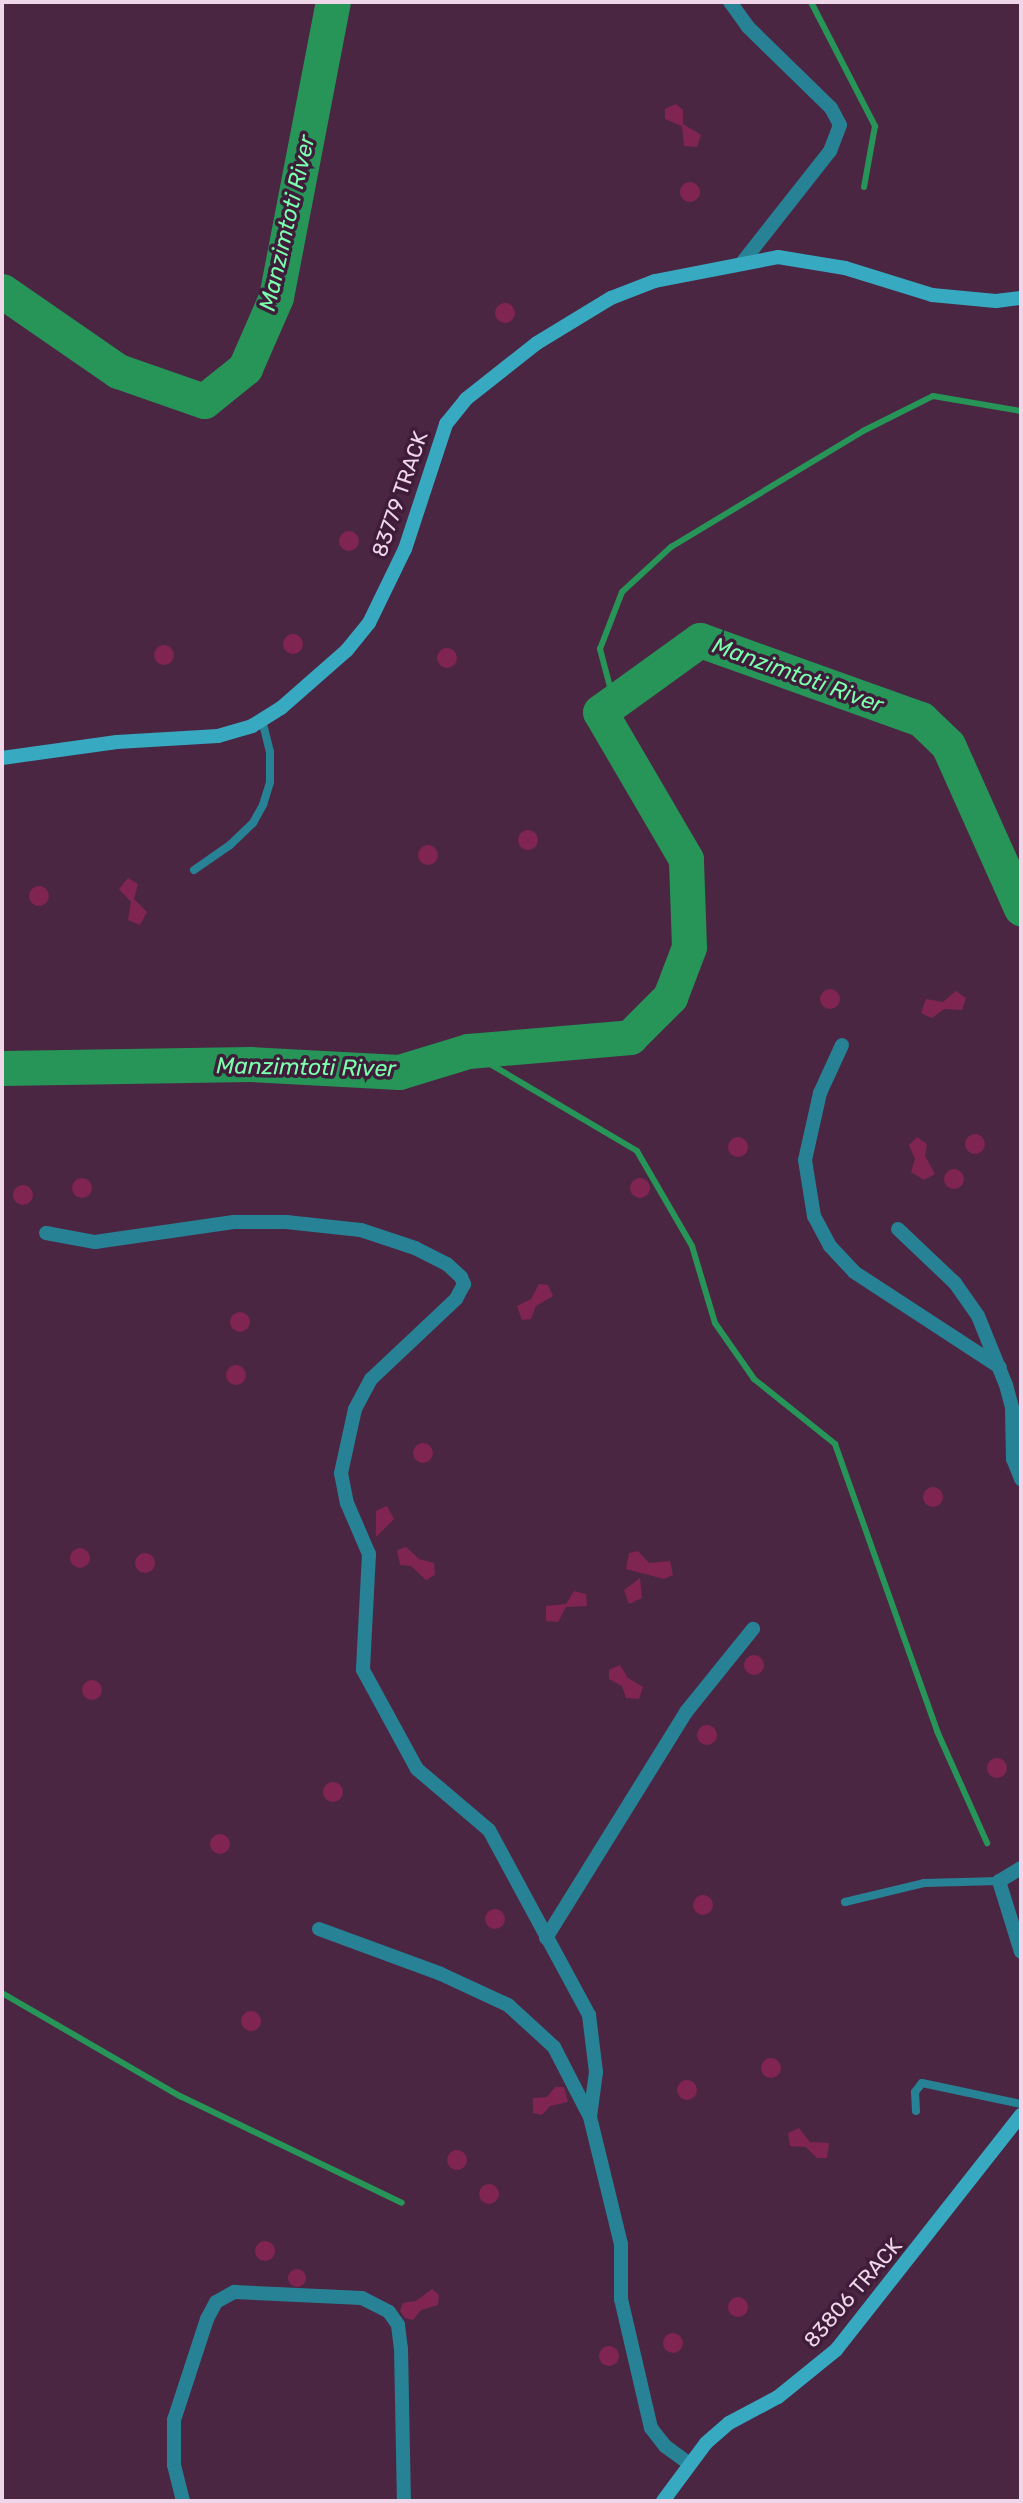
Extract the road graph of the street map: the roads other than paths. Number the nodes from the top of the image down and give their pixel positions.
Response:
1 (730, 2) edge
2 (742, 263) junction
3 (1021, 298) edge
4 (262, 721) junction
5 (2, 758) edge
6 (194, 870) dead end
7 (842, 1045) dead end
8 (898, 1229) dead end
9 (46, 1233) dead end
10 (1000, 1367) junction
11 (1021, 1479) edge
12 (753, 1629) dead end
13 (1021, 1868) edge
14 (999, 1881) junction
15 (845, 1902) dead end
16 (319, 1929) dead end
17 (546, 1938) junction
18 (1021, 1952) edge
19 (1021, 2104) edge
20 (916, 2111) dead end
21 (1021, 2115) edge
22 (590, 2117) junction
23 (688, 2463) junction
24 (183, 2501) edge
25 (404, 2501) edge
26 (663, 2501) edge

1 - 2 street
2 - 3 street, 83779 TRACK
2 - 4 street, 83779 TRACK
4 - 5 street, 83779 TRACK
4 - 6 lane
7 - 10 street
8 - 10 street
9 - 17 street
10 - 11 street
12 - 17 street
13 - 14 street
14 - 15 lane
14 - 18 street
16 - 22 street
17 - 22 street
19 - 20 lane
21 - 23 street, 83806 TRACK
22 - 23 street
23 - 26 street, 83806 TRACK
24 - 25 street

